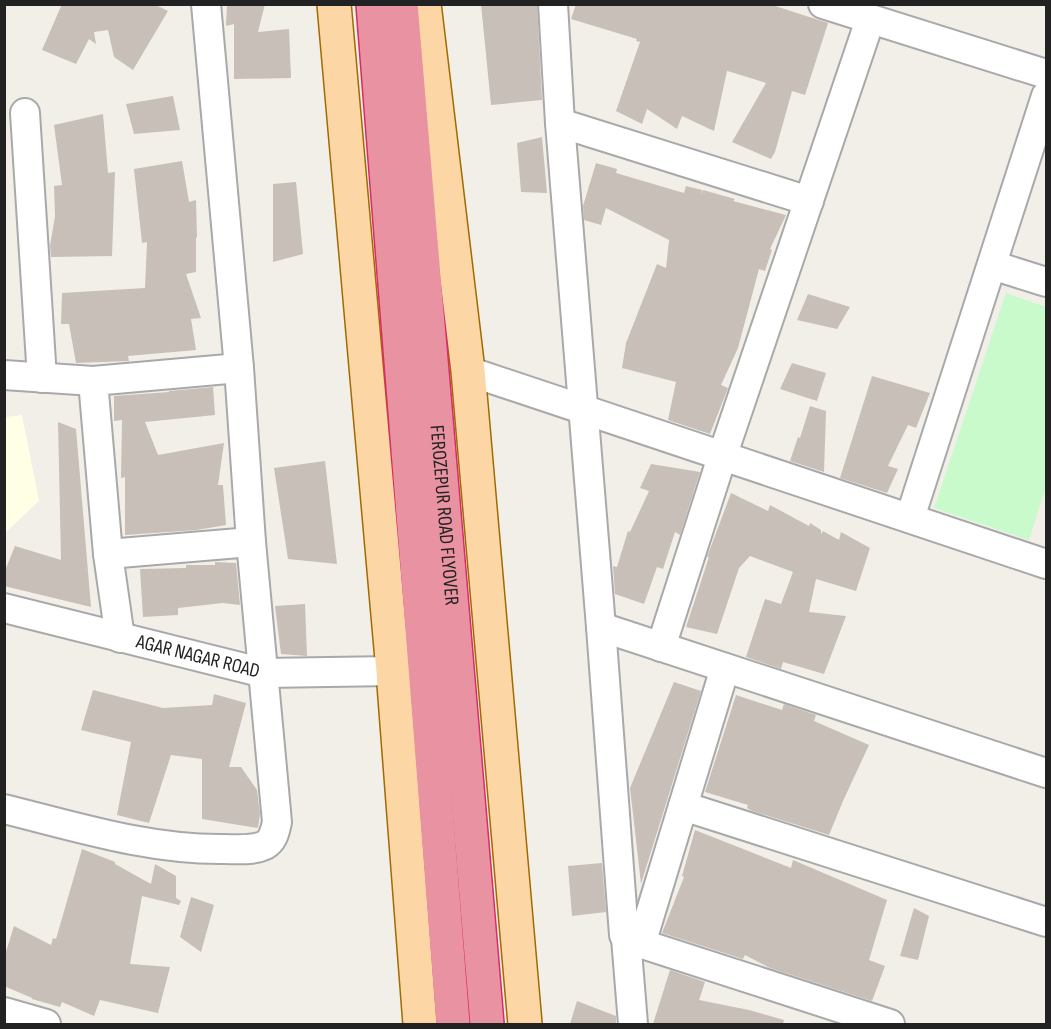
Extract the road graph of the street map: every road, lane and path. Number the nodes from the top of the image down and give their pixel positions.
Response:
1 (206, 4) edge
2 (334, 4) edge
3 (372, 4) edge
4 (401, 4) edge
5 (424, 4) edge
6 (553, 4) edge
7 (823, 4) edge
8 (870, 20) junction
9 (1047, 74) edge
10 (1047, 96) edge
11 (25, 114) dead end
12 (560, 123) junction
13 (809, 201) junction
14 (992, 265) junction
15 (1047, 282) edge
16 (239, 368) junction
17 (468, 371) junction
18 (4, 375) edge
19 (42, 378) junction
20 (93, 381) junction
21 (584, 410) junction
22 (722, 457) junction
23 (910, 518) junction
24 (251, 542) junction
25 (108, 554) junction
26 (1047, 564) edge
27 (4, 608) edge
28 (601, 627) junction
29 (120, 638) junction
30 (661, 647) junction
31 (725, 668) junction
32 (393, 671) junction
33 (264, 673) junction
34 (1047, 773) edge
35 (683, 806) junction
36 (4, 809) edge
37 (1047, 922) edge
38 (634, 941) junction
39 (4, 1012) edge
40 (46, 1024) edge
41 (420, 1024) edge
42 (453, 1024) edge
43 (487, 1024) edge
44 (525, 1024) edge
45 (633, 1024) edge
46 (890, 1024) edge

1 - 16 street
2 - 32 main road
3 - 42 highway, FEROZEPUR ROAD FLYOVER
4 - 43 highway, FEROZEPUR ROAD FLYOVER
5 - 17 main road
6 - 12 street
7 - 8 street
8 - 9 street
8 - 13 street
10 - 14 street
11 - 19 street
12 - 13 street
12 - 21 street
13 - 22 street
14 - 15 street
14 - 23 street
16 - 20 street
16 - 24 street
17 - 21 street
17 - 44 main road
18 - 19 street
19 - 20 street
20 - 25 street
21 - 22 street
21 - 28 street
22 - 23 street
22 - 30 street
23 - 26 street
24 - 25 street
24 - 33 street
25 - 29 street
27 - 29 street, AGAR NAGAR ROAD
28 - 30 street
28 - 38 street
29 - 33 street, AGAR NAGAR ROAD
30 - 31 street
31 - 34 street
31 - 35 street
32 - 33 street, AGAR NAGAR ROAD
32 - 41 main road
33 - 36 street
35 - 37 street
35 - 38 street
38 - 45 street
38 - 46 street
39 - 40 street

